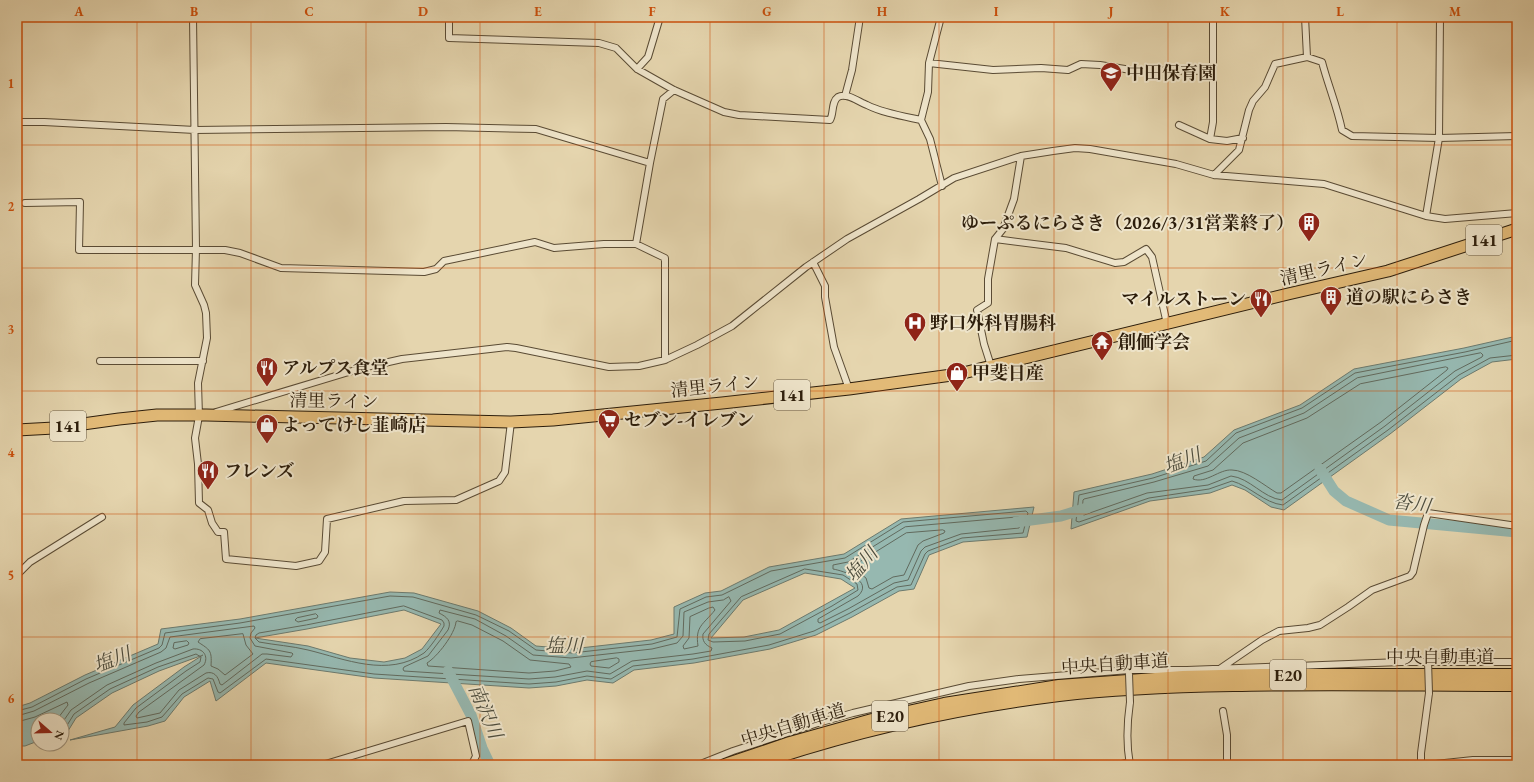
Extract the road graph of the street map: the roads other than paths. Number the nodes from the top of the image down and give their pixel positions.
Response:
1 (193, 17) edge
2 (449, 17) edge
3 (660, 17) edge
4 (860, 17) edge
5 (941, 17) edge
6 (1212, 17) edge
7 (1305, 17) edge
8 (1440, 17) edge
9 (1307, 57) junction
10 (930, 63) junction
11 (637, 69) junction
12 (1213, 71) junction
13 (674, 90) junction
14 (845, 96) junction
15 (921, 120) junction
16 (17, 122) edge
17 (1179, 125) dead end
18 (195, 130) junction
19 (1517, 136) edge
20 (1243, 138) junction
21 (1439, 138) junction
22 (1210, 139) junction
23 (1021, 156) junction
24 (650, 163) junction
25 (1214, 175) junction
26 (942, 186) junction
27 (25, 203) dead end
28 (1517, 213) edge
29 (1426, 216) junction
30 (1517, 229) edge
31 (995, 239) junction
32 (636, 244) junction
33 (196, 249) junction
34 (813, 262) junction
35 (1167, 324) junction
36 (203, 360) junction
37 (665, 360) junction
38 (100, 361) dead end
39 (991, 366) junction
40 (849, 388) junction
41 (203, 415) junction
42 (511, 422) junction
43 (17, 430) edge
44 (102, 517) dead end
45 (1517, 526) edge
46 (17, 575) edge
47 (1428, 661) junction
48 (1517, 662) edge
49 (1221, 668) junction
50 (1129, 672) junction
51 (1517, 675) edge
52 (1517, 684) edge
53 (1223, 711) dead end
54 (1517, 760) edge
55 (1130, 764) edge
56 (322, 765) edge
57 (468, 765) edge
58 (698, 765) edge
59 (725, 765) edge
60 (753, 765) edge
61 (1118, 765) edge
62 (1227, 765) edge
63 (1421, 765) edge
64 (1426, 765) edge

1 - 18 street
2 - 11 street
3 - 11 street
4 - 14 street
5 - 10 street
6 - 12 street
7 - 9 street
8 - 21 street
9 - 20 street
9 - 21 street
10 - 12 street
10 - 15 street
11 - 13 street
12 - 22 street
13 - 14 street
13 - 24 street
14 - 15 street
15 - 26 street
16 - 18 street
17 - 22 street
18 - 24 street
18 - 33 street
19 - 21 street
20 - 22 street
20 - 25 street
21 - 29 street
23 - 25 street
23 - 26 street
23 - 31 street
24 - 32 street
25 - 29 street
26 - 34 street
27 - 33 street
28 - 29 street
30 - 35 highway, 清里ライン / 141
31 - 35 street
31 - 39 street
32 - 33 street
32 - 37 street
33 - 36 street
34 - 37 street
34 - 40 street
35 - 39 highway, 清里ライン / 141
36 - 38 street
36 - 41 street
37 - 41 street
39 - 40 highway, 清里ライン / 141
40 - 42 highway, 清里ライン / 141
41 - 42 highway, 清里ライン / 141
41 - 42 street
41 - 43 highway, 清里ライン / 141
44 - 46 street
45 - 49 street
47 - 48 street
47 - 49 street
47 - 63 street, bridge
49 - 50 street
50 - 55 street, bridge
50 - 58 street
51 - 59 highway, 中央自動車道 / E20
52 - 60 highway, 中央自動車道 / E20
53 - 62 street
54 - 64 street
55 - 61 street
56 - 57 street

